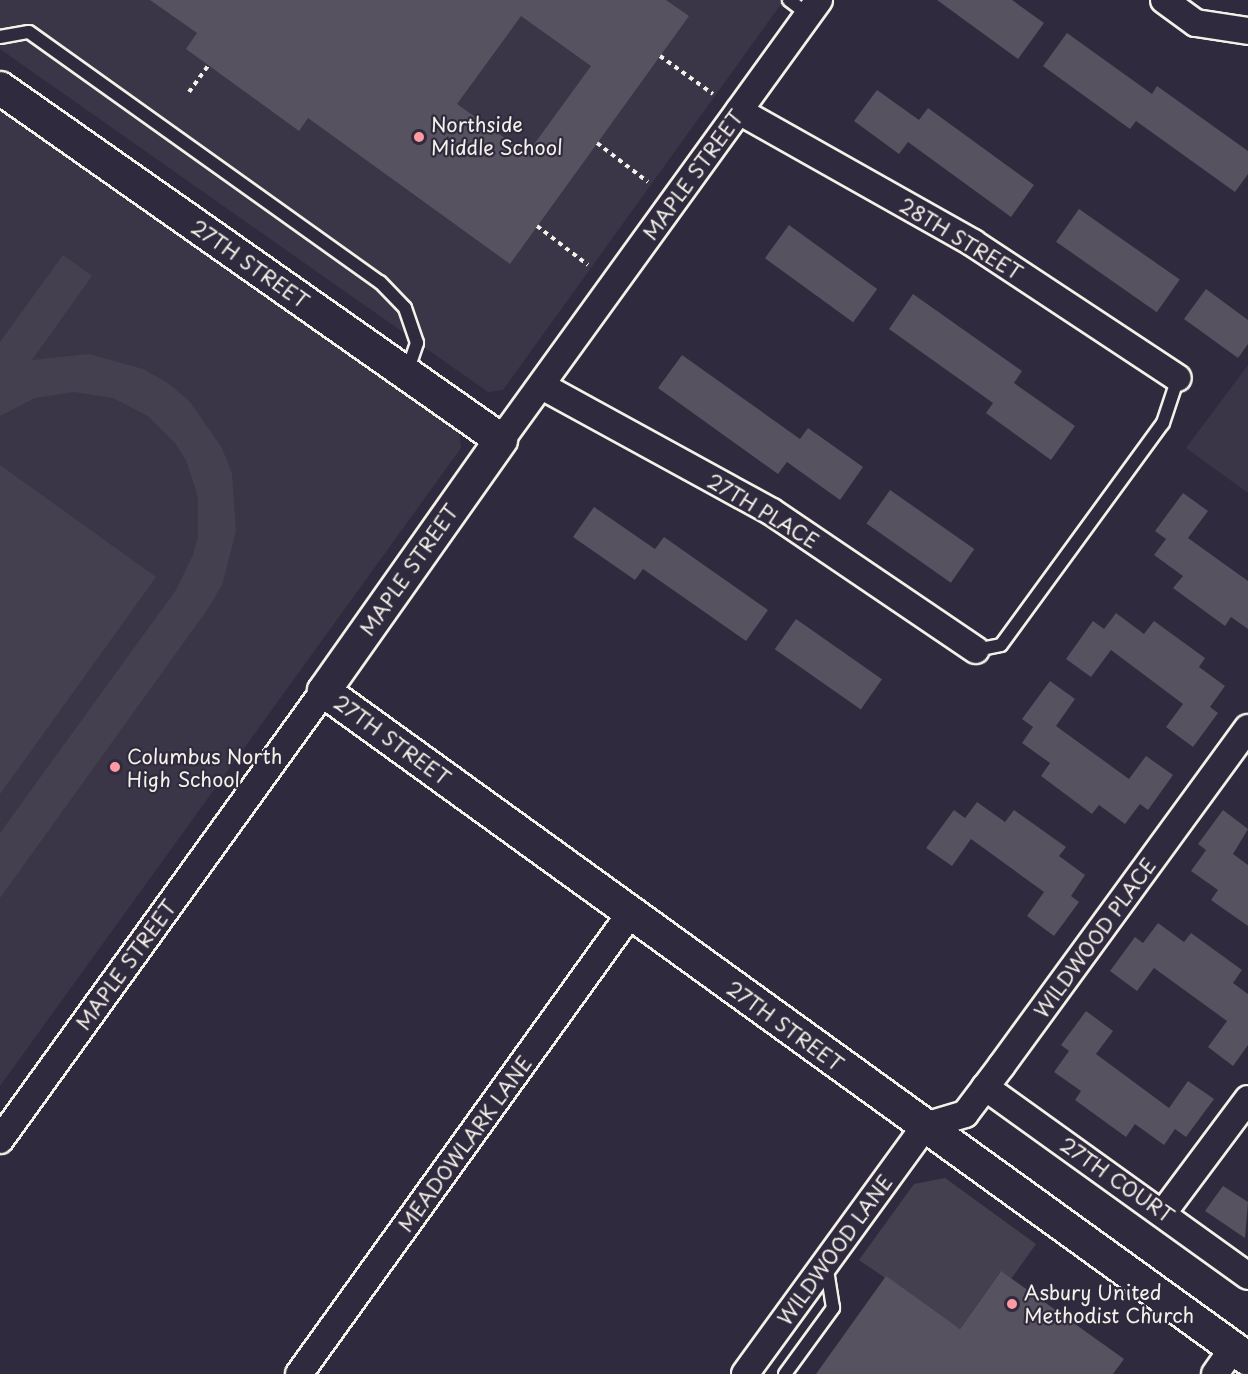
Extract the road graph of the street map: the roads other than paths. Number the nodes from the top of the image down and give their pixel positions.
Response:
1 (1164, 0) edge
2 (806, 5) edge
3 (1248, 31) edge
4 (0, 37) edge
5 (0, 88) edge
6 (739, 111) junction
7 (407, 374) junction
8 (1178, 378) joint
9 (542, 386) junction
10 (501, 440) junction
11 (976, 650) joint
12 (324, 691) junction
13 (1248, 728) edge
14 (630, 914) junction
15 (985, 1087) junction
16 (1248, 1099) edge
17 (924, 1126) junction
18 (0, 1140) edge
19 (1163, 1212) junction
20 (826, 1263) junction
21 (1248, 1275) edge
22 (1240, 1353) edge
23 (299, 1374) edge
24 (745, 1374) edge
25 (785, 1374) edge
26 (1215, 1374) edge

1 - 3 street
2 - 6 street, MAPLE STREET
4 - 7 lane
5 - 7 street, 27TH STREET
6 - 8 street, 28TH STREET
6 - 9 street, MAPLE STREET
7 - 10 street, 27TH STREET
8 - 11 lane
9 - 10 street, MAPLE STREET
9 - 11 street, 27TH PLACE
10 - 12 street, MAPLE STREET
12 - 14 street, 27TH STREET
12 - 18 street, MAPLE STREET
13 - 15 street, WILDWOOD PLACE
14 - 17 street, 27TH STREET
14 - 23 street, MEADOWLARK LANE
15 - 17 street, WILDWOOD PLACE
15 - 19 street, 27TH COURT
16 - 19 street
17 - 20 street, WILDWOOD LANE
17 - 22 street, 27TH STREET
19 - 21 street, 27TH COURT
20 - 24 street, WILDWOOD LANE
20 - 25 lane
22 - 26 street

